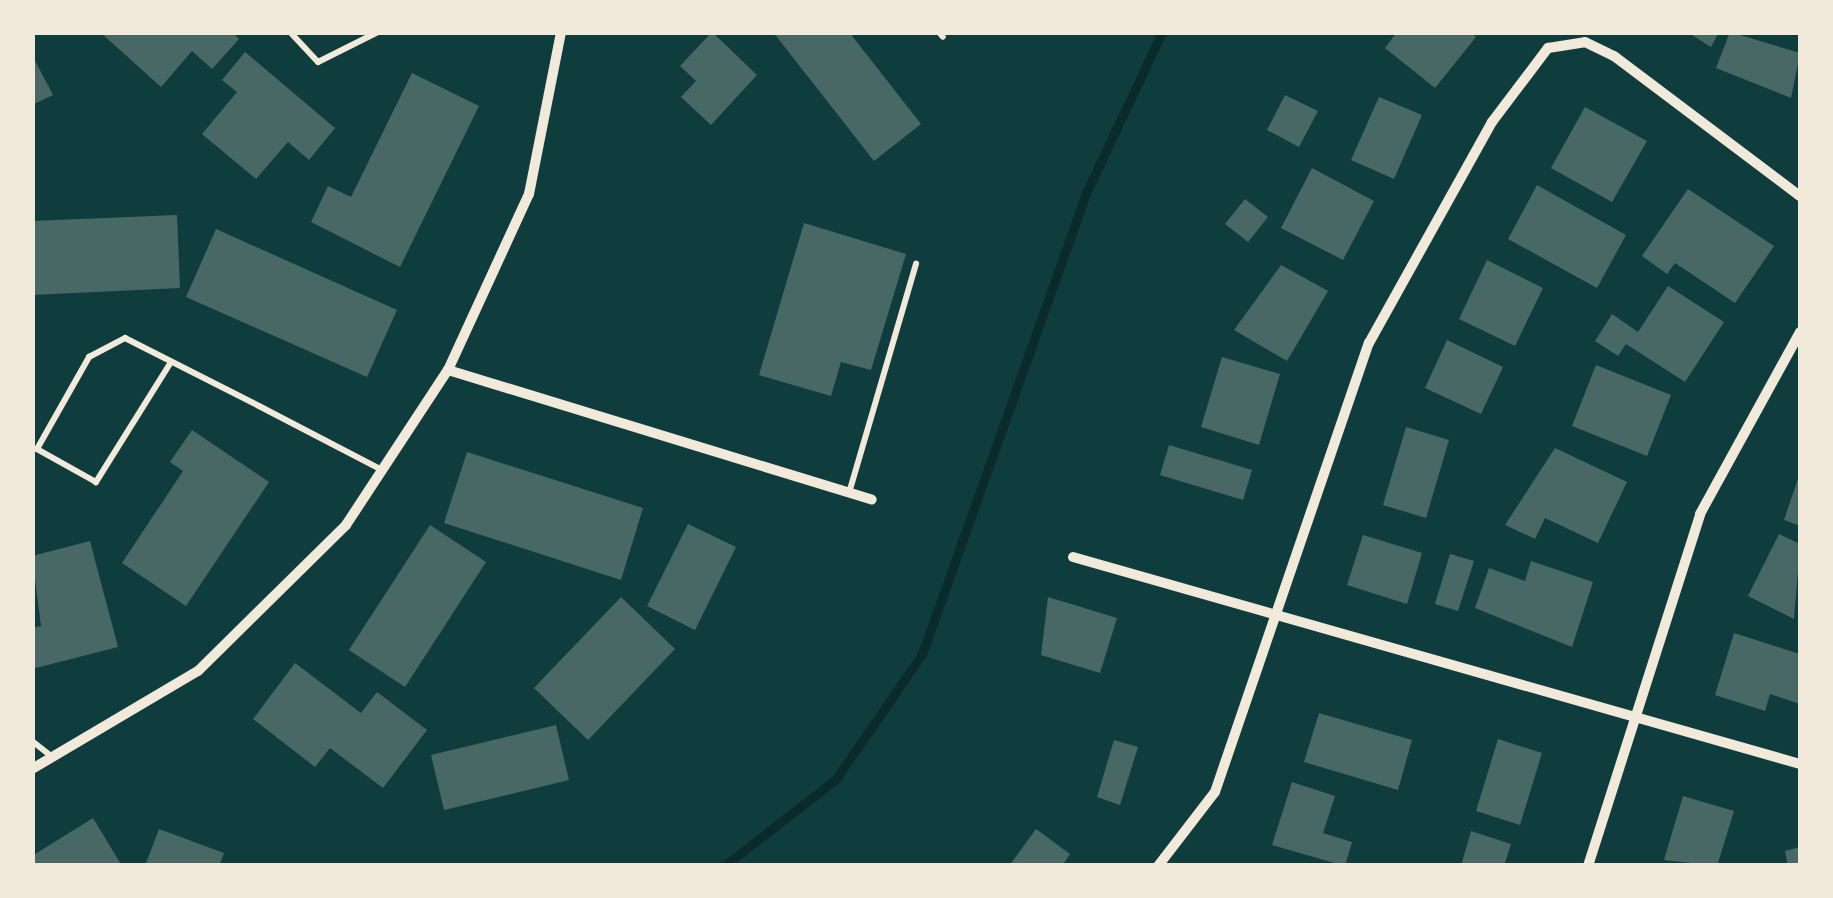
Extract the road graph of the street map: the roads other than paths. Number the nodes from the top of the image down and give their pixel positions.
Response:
1 (290, 32) edge
2 (378, 32) edge
3 (560, 32) edge
4 (1800, 196) edge
5 (916, 264) dead end
6 (1800, 332) edge
7 (171, 362) junction
8 (448, 370) junction
9 (382, 470) junction
10 (850, 493) junction
11 (872, 500) dead end
12 (1072, 558) dead end
13 (1272, 612) junction
14 (1634, 717) junction
15 (32, 741) edge
16 (52, 757) junction
17 (1800, 764) edge
18 (32, 768) edge
19 (1158, 866) edge
20 (1588, 866) edge

1 - 2 lane
3 - 8 street
4 - 13 street
5 - 10 lane
6 - 14 street
7 - 7 lane
7 - 9 lane
8 - 9 street
8 - 10 street
9 - 16 street
10 - 11 street
12 - 13 street
13 - 14 street
13 - 19 street
14 - 17 street
14 - 20 street
15 - 16 lane
16 - 18 street

